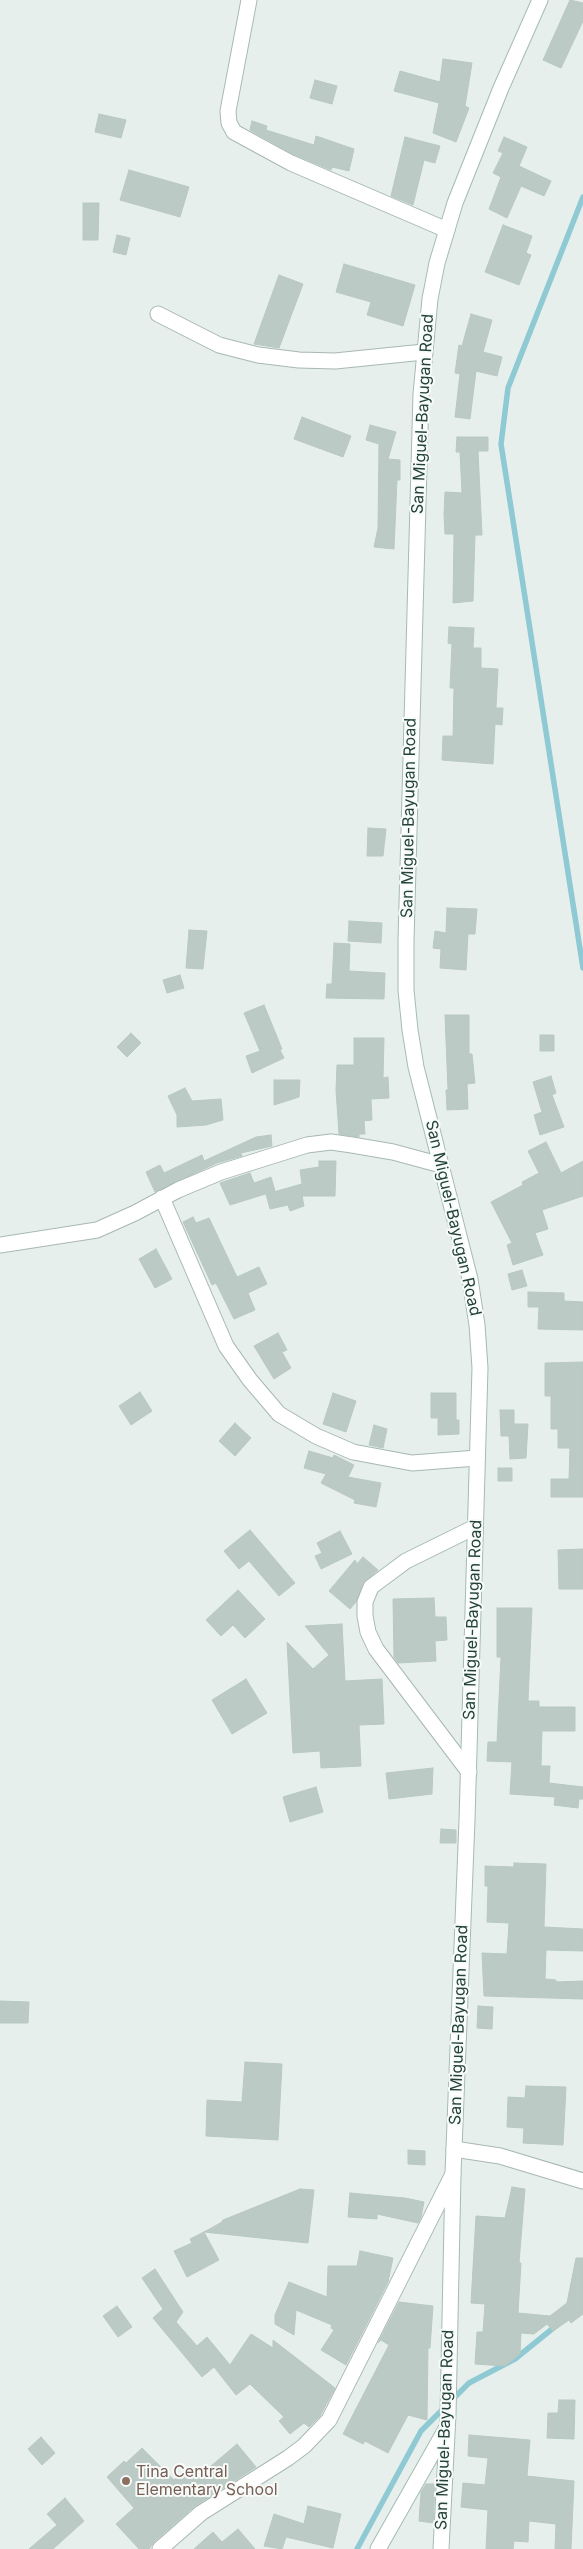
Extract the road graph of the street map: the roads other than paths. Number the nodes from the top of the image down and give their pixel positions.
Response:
1 (249, 0) edge
2 (540, 0) edge
3 (447, 230) junction
4 (158, 314) dead end
5 (424, 352) junction
6 (441, 1165) junction
7 (162, 1198) junction
8 (0, 1245) edge
9 (477, 1458) junction
10 (475, 1527) junction
11 (469, 1772) junction
12 (454, 2149) junction
13 (452, 2174) junction
14 (583, 2181) edge
15 (447, 2421) junction
16 (160, 2549) edge
17 (378, 2549) edge
18 (441, 2549) edge

1 - 3 street
2 - 3 street, San Miguel-Bayugan Road
3 - 5 street, San Miguel-Bayugan Road
4 - 5 street
5 - 6 street, San Miguel-Bayugan Road
6 - 7 street
6 - 9 street, San Miguel-Bayugan Road
7 - 8 street
7 - 9 street
9 - 10 street, San Miguel-Bayugan Road
10 - 11 street, San Miguel-Bayugan Road
10 - 11 street
11 - 12 street, San Miguel-Bayugan Road
12 - 13 street, San Miguel-Bayugan Road
12 - 14 street
13 - 15 street, San Miguel-Bayugan Road
13 - 16 street
15 - 17 street
15 - 18 street, San Miguel-Bayugan Road

